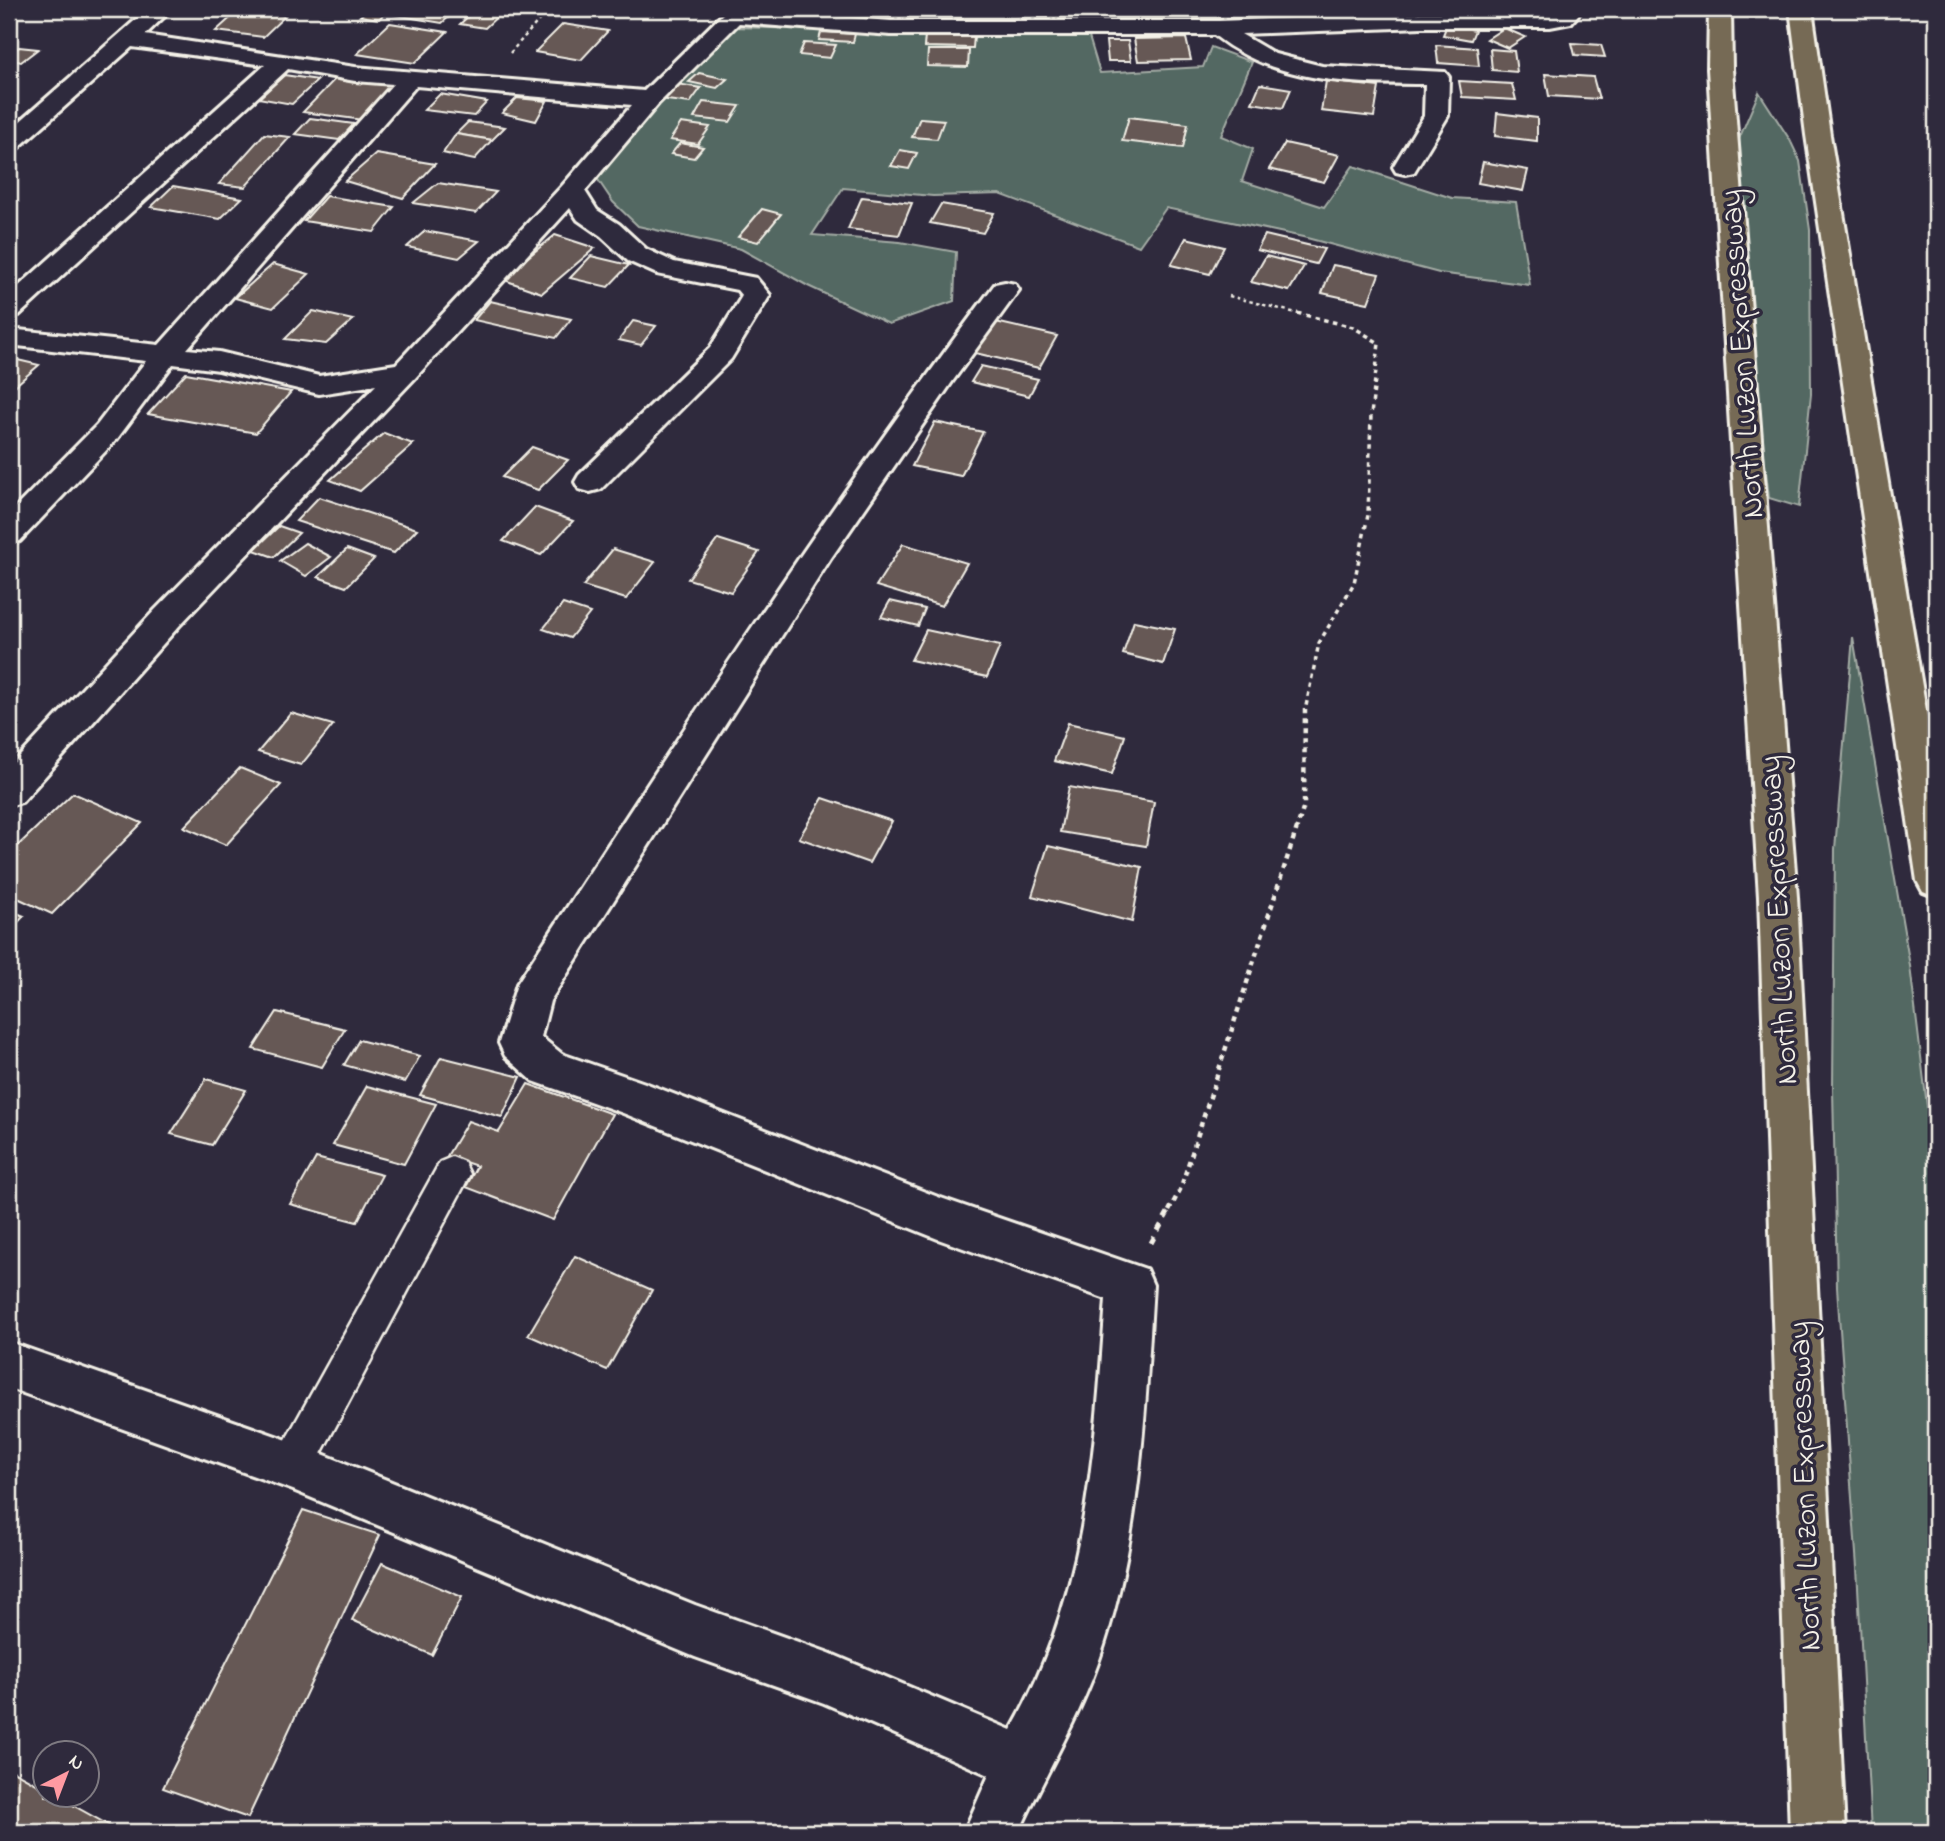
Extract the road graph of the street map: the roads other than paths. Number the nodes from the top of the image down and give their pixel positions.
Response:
1 (161, 9) edge
2 (903, 9) edge
3 (1572, 9) edge
4 (1720, 9) edge
5 (1801, 9) edge
6 (737, 13) edge
7 (1422, 15) edge
8 (1236, 21) edge
9 (891, 28) junction
10 (126, 39) junction
11 (1432, 58) junction
12 (283, 61) junction
13 (410, 79) junction
14 (650, 99) junction
15 (9, 143) edge
16 (1405, 167) dead end
17 (572, 190) junction
18 (1005, 290) dead end
19 (9, 309) edge
20 (9, 337) edge
21 (164, 357) junction
22 (405, 372) junction
23 (318, 385) junction
24 (345, 433) junction
25 (590, 482) dead end
26 (9, 533) edge
27 (9, 792) edge
28 (1936, 881) edge
29 (452, 1174) dead end
30 (9, 1365) edge
31 (293, 1466) junction
32 (1023, 1762) junction
33 (991, 1832) edge
34 (1818, 1832) edge

1 - 10 street
2 - 9 street
3 - 7 street
4 - 34 highway, North Luzon Expressway
5 - 28 highway
6 - 9 street
6 - 14 street
7 - 8 street
7 - 11 street
8 - 9 street
8 - 11 street
10 - 12 street
10 - 15 street
11 - 16 street
12 - 13 street
12 - 19 street
13 - 14 street
13 - 21 street
14 - 17 street
17 - 22 street
17 - 25 street
18 - 32 street
20 - 21 street
21 - 23 street
21 - 26 street
22 - 23 street
22 - 24 street
23 - 24 street
24 - 27 street
29 - 31 lane
30 - 31 street
31 - 32 street
32 - 33 street

